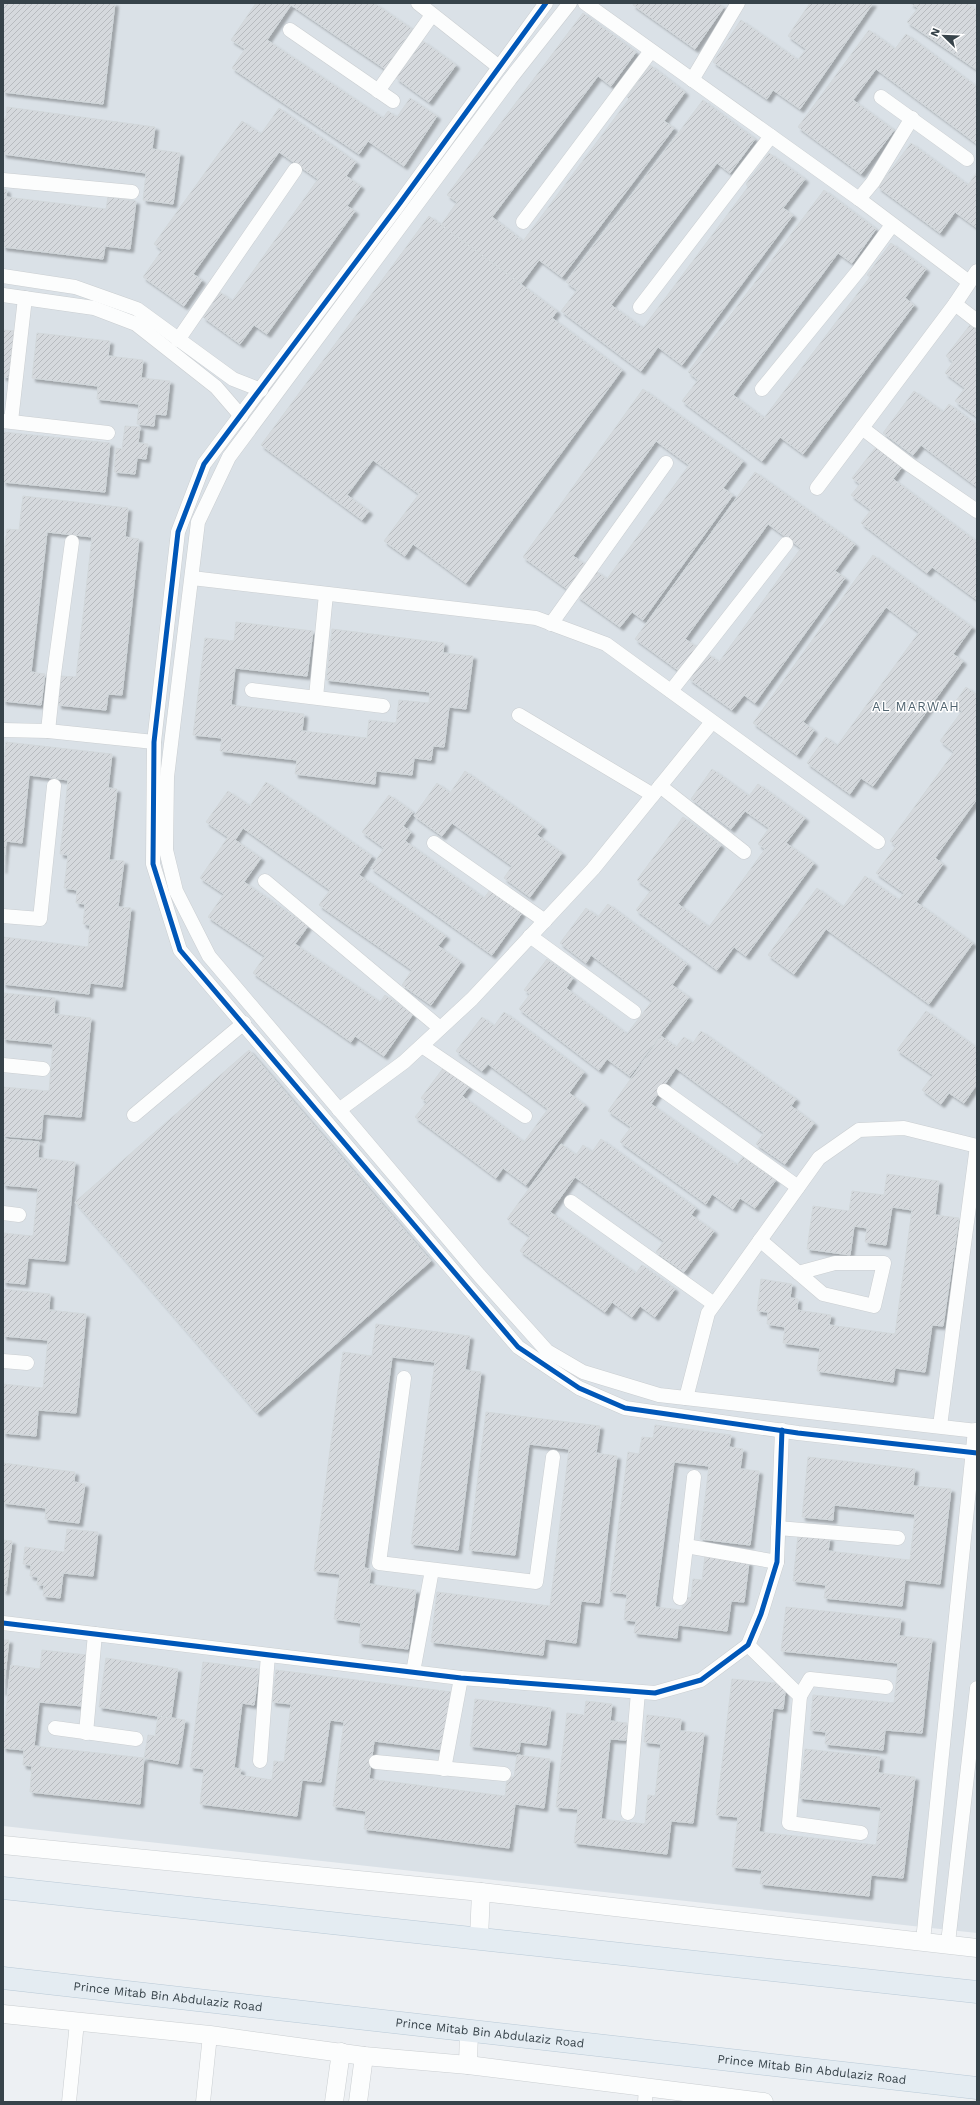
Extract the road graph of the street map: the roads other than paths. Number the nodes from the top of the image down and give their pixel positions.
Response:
1 (418, 3) edge
2 (546, 3) edge
3 (570, 3) edge
4 (585, 3) edge
5 (738, 3) edge
6 (432, 15) junction
7 (290, 30) dead end
8 (651, 51) junction
9 (499, 68) junction
10 (692, 80) junction
11 (378, 91) junction
12 (881, 97) dead end
13 (392, 101) dead end
14 (912, 118) junction
15 (771, 136) junction
16 (967, 159) dead end
17 (295, 170) dead end
18 (3, 180) edge
19 (132, 192) dead end
20 (859, 199) junction
21 (523, 222) dead end
22 (892, 225) junction
23 (3, 276) edge
24 (973, 276) edge
25 (3, 295) edge
26 (25, 298) junction
27 (955, 304) junction
28 (640, 307) dead end
29 (977, 321) edge
30 (178, 340) junction
31 (762, 389) dead end
32 (260, 390) junction
33 (241, 416) junction
34 (7, 421) edge
35 (862, 428) junction
36 (108, 433) dead end
37 (666, 463) dead end
38 (817, 488) dead end
39 (977, 512) edge
40 (72, 542) dead end
41 (786, 544) dead end
42 (192, 578) junction
43 (326, 594) junction
44 (551, 624) junction
45 (252, 690) dead end
46 (671, 691) junction
47 (316, 697) junction
48 (383, 706) dead end
49 (519, 715) dead end
50 (712, 722) junction
51 (3, 730) edge
52 (48, 731) junction
53 (154, 742) junction
54 (54, 786) dead end
55 (657, 791) junction
56 (878, 842) dead end
57 (434, 843) dead end
58 (744, 852) dead end
59 (265, 881) dead end
60 (3, 916) edge
61 (545, 921) junction
62 (530, 936) junction
63 (634, 1012) dead end
64 (244, 1023) junction
65 (440, 1028) junction
66 (422, 1046) junction
67 (3, 1065) edge
68 (43, 1069) dead end
69 (664, 1091) dead end
70 (339, 1110) junction
71 (134, 1115) dead end
72 (525, 1116) dead end
73 (977, 1146) edge
74 (798, 1187) junction
75 (571, 1202) dead end
76 (3, 1213) edge
77 (19, 1215) dead end
78 (760, 1240) junction
79 (798, 1273) junction
80 (714, 1304) junction
81 (3, 1361) edge
82 (27, 1363) dead end
83 (404, 1378) dead end
84 (686, 1398) junction
85 (940, 1426) junction
86 (782, 1430) junction
87 (976, 1431) edge
88 (975, 1453) edge
89 (553, 1457) dead end
90 (694, 1477) dead end
91 (778, 1528) junction
92 (898, 1538) dead end
93 (686, 1546) junction
94 (777, 1562) junction
95 (432, 1570) junction
96 (680, 1598) dead end
97 (3, 1623) edge
98 (95, 1634) junction
99 (748, 1645) junction
100 (268, 1655) junction
101 (413, 1672) junction
102 (461, 1678) junction
103 (886, 1687) dead end
104 (977, 1688) edge
105 (638, 1692) junction
106 (800, 1696) junction
107 (55, 1728) dead end
108 (86, 1733) junction
109 (136, 1739) dead end
110 (260, 1761) dead end
111 (376, 1762) dead end
112 (444, 1769) junction
113 (504, 1774) dead end
114 (628, 1813) dead end
115 (861, 1833) dead end
116 (3, 1845) edge
117 (3, 1888) edge
118 (481, 1892) junction
119 (479, 1938) junction
120 (923, 1941) junction
121 (948, 1944) junction
122 (977, 1948) edge
123 (3, 1978) edge
124 (977, 1992) edge
125 (3, 2014) edge
126 (76, 2022) junction
127 (469, 2031) junction
128 (210, 2035) junction
129 (341, 2052) junction
130 (364, 2056) junction
131 (468, 2065) junction
132 (977, 2088) edge
133 (646, 2094) edge
134 (69, 2102) edge
135 (203, 2102) edge
136 (334, 2102) edge
137 (358, 2102) edge
138 (764, 2102) edge

1 - 6 street
2 - 9 street
3 - 42 street
4 - 8 street
5 - 10 street
6 - 9 street
6 - 11 street
7 - 11 street
8 - 10 street
8 - 21 street
9 - 32 street
10 - 15 street
11 - 13 street
12 - 14 street
14 - 16 street
14 - 20 street
15 - 20 street
15 - 28 street
17 - 30 street
18 - 19 street
20 - 22 street
22 - 24 street
22 - 31 street
23 - 30 street
24 - 27 street
25 - 26 street
26 - 33 street
26 - 34 street
27 - 29 street
27 - 35 street
30 - 32 street
32 - 33 street
33 - 53 street
34 - 36 street
35 - 38 street
35 - 39 street
37 - 44 street
40 - 52 street
41 - 46 street
42 - 43 street
42 - 70 street
43 - 44 street
43 - 47 street
44 - 46 street
45 - 47 street
46 - 50 street
47 - 48 street
49 - 55 street
50 - 55 street
50 - 56 street
51 - 52 street
52 - 53 street
53 - 64 street
54 - 60 street
55 - 58 street
55 - 61 street
57 - 61 street
59 - 65 street
61 - 62 street
62 - 63 street
62 - 65 street
64 - 71 street
64 - 86 street
65 - 66 street
66 - 70 street
66 - 72 street
67 - 68 street
69 - 74 street
70 - 84 street
73 - 74 street
73 - 85 street
74 - 78 street
75 - 80 street
76 - 77 street
78 - 79 street
78 - 80 street
79 - 79 street
80 - 84 street
81 - 82 street
83 - 95 street
84 - 85 street
85 - 87 street
86 - 88 street
86 - 91 street
87 - 88 street
88 - 120 street
89 - 95 street
90 - 93 street
91 - 92 street
91 - 94 street
93 - 94 street
93 - 96 street
94 - 99 street
95 - 101 street
97 - 98 street
98 - 100 street
98 - 108 street
99 - 105 street
99 - 106 street
100 - 101 street
100 - 110 street
101 - 102 street
102 - 105 street
102 - 112 street
103 - 106 street
104 - 121 street
105 - 114 street
106 - 115 street
107 - 108 street
108 - 109 street
111 - 112 street
112 - 113 street
116 - 118 street
117 - 119 main road
118 - 119 street
118 - 120 street
119 - 124 main road
120 - 121 street
121 - 122 street
123 - 127 main road, Prince Mitab Bin Abdulaziz Road
125 - 126 street
126 - 128 street
126 - 134 street
127 - 131 street
127 - 132 main road, Prince Mitab Bin Abdulaziz Road
128 - 129 street
128 - 135 street
129 - 130 street
129 - 136 street
130 - 131 street
130 - 137 street
131 - 133 street
133 - 138 street

